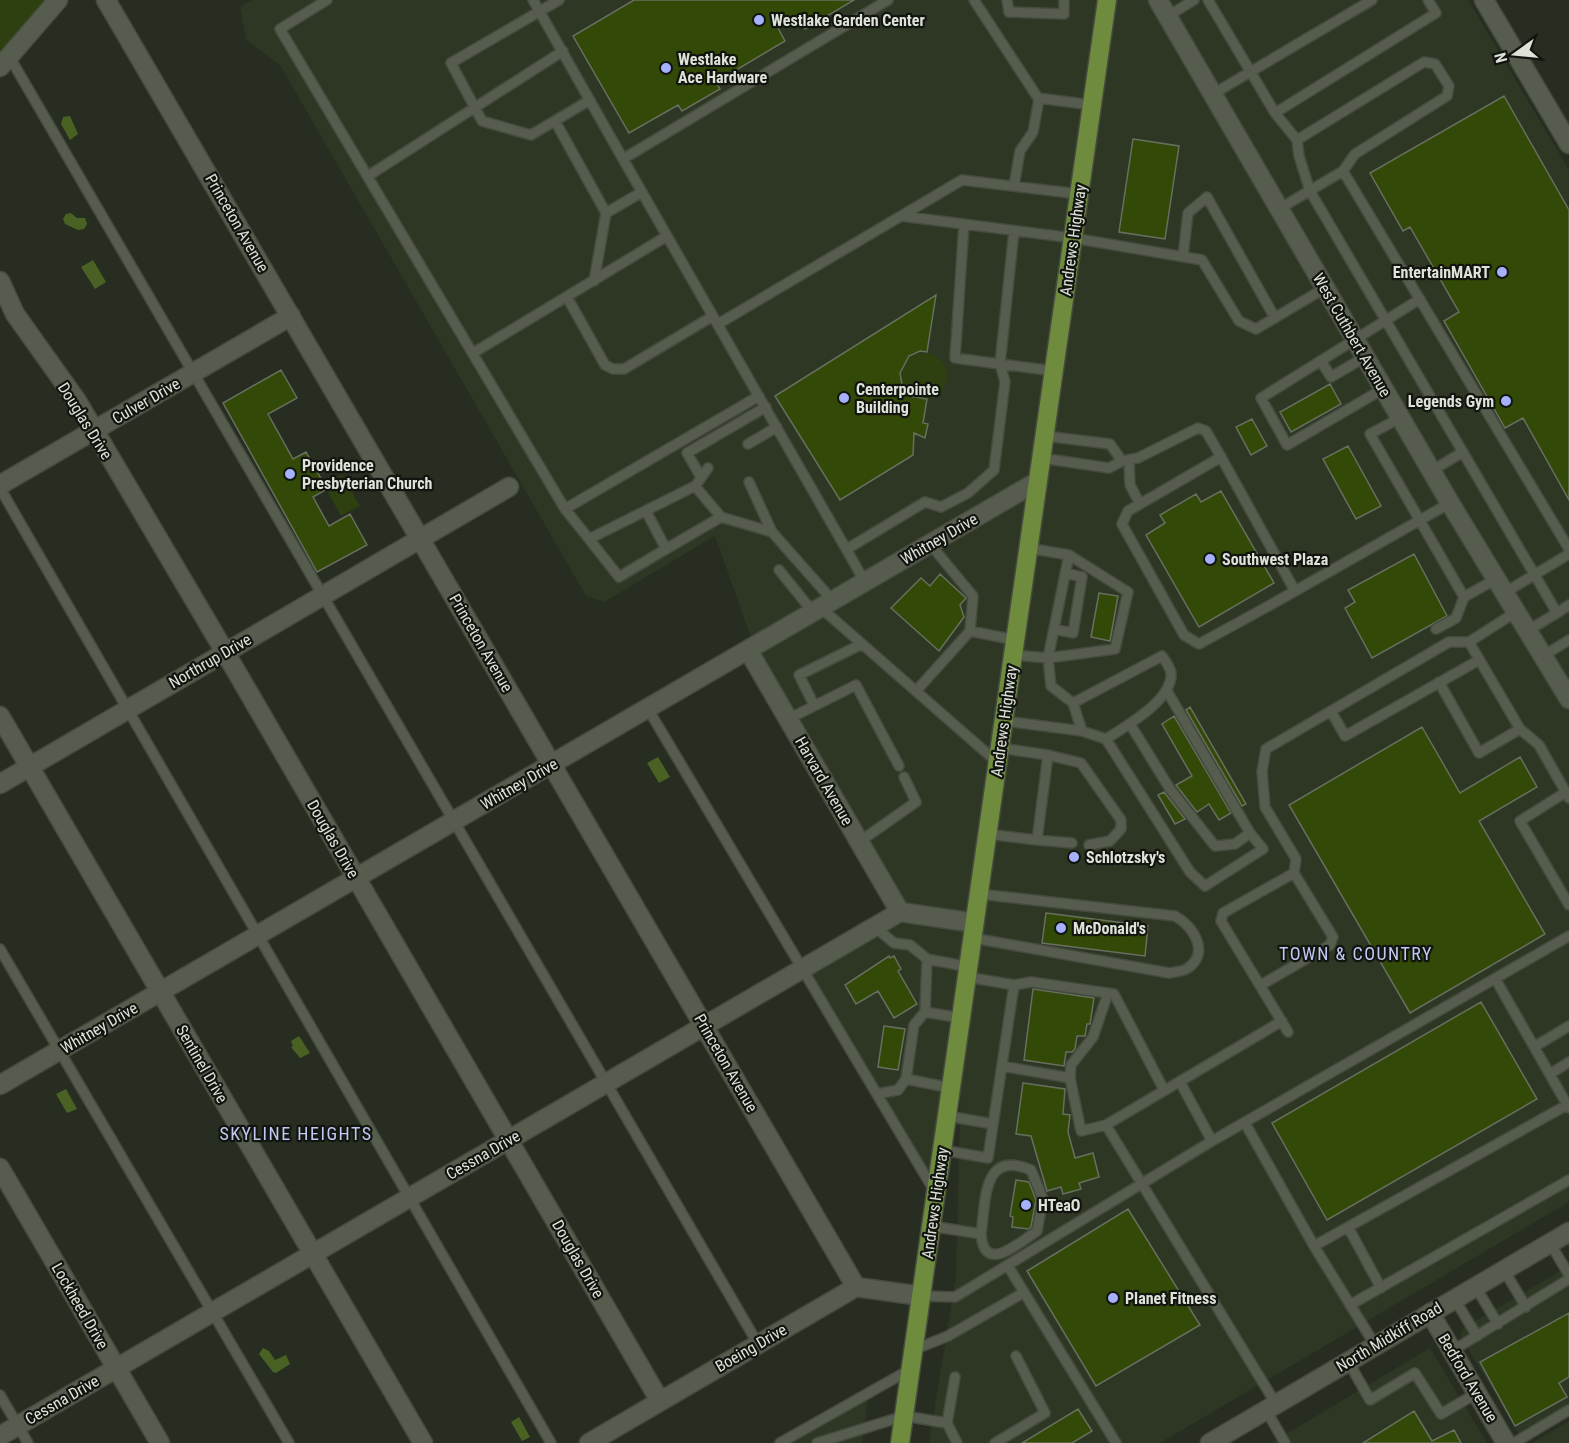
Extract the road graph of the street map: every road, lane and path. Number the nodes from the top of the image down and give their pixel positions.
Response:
1 (58, 0) edge
2 (106, 0) edge
3 (327, 0) edge
4 (533, 0) edge
5 (559, 0) edge
6 (888, 0) edge
7 (974, 0) edge
8 (1007, 0) edge
9 (1065, 0) edge
10 (1107, 0) edge
11 (1158, 0) edge
12 (1194, 0) edge
13 (1208, 0) edge
14 (1372, 0) edge
15 (1428, 0) edge
16 (1484, 0) edge
17 (540, 12) junction
18 (1168, 16) junction
19 (563, 51) junction
20 (5, 61) edge
21 (1251, 72) junction
22 (1213, 94) junction
23 (1039, 99) junction
24 (590, 100) junction
25 (1092, 105) junction
26 (473, 108) junction
27 (1275, 113) junction
28 (555, 121) junction
29 (1297, 140) junction
30 (1569, 144) edge
31 (623, 159) junction
32 (1343, 171) junction
33 (368, 176) junction
34 (1014, 186) junction
35 (1310, 191) junction
36 (642, 192) junction
37 (1079, 195) junction
38 (1279, 209) junction
39 (606, 213) junction
40 (901, 216) junction
41 (964, 224) junction
42 (1014, 231) junction
43 (668, 236) junction
44 (1073, 238) junction
45 (1183, 256) junction
46 (0, 280) edge
47 (594, 281) junction
48 (1325, 288) junction
49 (567, 297) junction
50 (1420, 299) junction
51 (291, 316) junction
52 (1275, 318) junction
53 (715, 320) junction
54 (1386, 320) junction
55 (1355, 340) junction
56 (473, 353) junction
57 (1365, 357) junction
58 (1321, 361) junction
59 (1000, 364) junction
60 (1054, 372) junction
61 (194, 373) junction
62 (1383, 389) junction
63 (759, 396) junction
64 (766, 407) junction
65 (1400, 418) junction
66 (777, 427) junction
67 (93, 432) junction
68 (1045, 436) junction
69 (748, 444) dead end
70 (1463, 453) junction
71 (1221, 457) junction
72 (1041, 458) junction
73 (1126, 460) junction
74 (708, 468) dead end
75 (1431, 471) junction
76 (702, 477) junction
77 (749, 482) dead end
78 (1038, 482) junction
79 (695, 486) junction
80 (0, 487) edge
81 (509, 487) dead end
82 (1450, 503) junction
83 (1140, 504) junction
84 (565, 509) junction
85 (646, 511) junction
86 (721, 517) junction
87 (1419, 520) junction
88 (772, 532) junction
89 (421, 539) junction
90 (589, 539) junction
91 (930, 544) junction
92 (1028, 548) junction
93 (666, 549) junction
94 (847, 549) junction
95 (1569, 549) edge
96 (1569, 554) edge
97 (1069, 555) junction
98 (779, 570) dead end
99 (1065, 573) junction
100 (1534, 575) junction
101 (866, 582) junction
102 (1500, 586) junction
103 (1295, 591) junction
104 (323, 596) junction
105 (1464, 597) junction
106 (1569, 605) edge
107 (822, 607) junction
108 (1516, 612) junction
109 (1557, 613) junction
110 (1054, 629) junction
111 (1436, 629) dead end
112 (970, 631) junction
113 (1527, 631) junction
114 (1569, 640) edge
115 (1469, 642) junction
116 (862, 644) junction
117 (1014, 647) junction
118 (748, 650) junction
119 (225, 652) junction
120 (1544, 656) junction
121 (1048, 658) junction
122 (1479, 660) junction
123 (1440, 682) junction
124 (1167, 691) junction
125 (916, 692) junction
126 (1569, 699) edge
127 (1072, 703) junction
128 (814, 705) junction
129 (129, 708) junction
130 (648, 709) junction
131 (1331, 711) junction
132 (0, 717) edge
133 (788, 719) junction
134 (1004, 721) junction
135 (1130, 724) junction
136 (1520, 729) junction
137 (1082, 731) junction
138 (1106, 739) junction
139 (999, 755) junction
140 (1048, 755) junction
141 (552, 765) junction
142 (899, 766) dead end
143 (29, 767) junction
144 (904, 777) dead end
145 (0, 784) edge
146 (1568, 795) edge
147 (454, 822) junction
148 (1250, 833) junction
149 (987, 834) junction
150 (1037, 840) junction
151 (859, 842) junction
152 (1072, 843) dead end
153 (1089, 845) dead end
154 (1294, 873) junction
155 (357, 878) junction
156 (979, 894) junction
157 (1569, 905) edge
158 (900, 912) junction
159 (875, 927) junction
160 (974, 931) junction
161 (259, 935) junction
162 (1569, 936) edge
163 (0, 949) edge
164 (927, 959) junction
165 (802, 969) junction
166 (968, 972) junction
167 (1496, 980) junction
168 (1014, 985) junction
169 (1261, 985) junction
170 (161, 993) junction
171 (1108, 993) junction
172 (925, 1012) junction
173 (961, 1018) junction
174 (1282, 1021) junction
175 (704, 1026) junction
176 (1569, 1026) edge
177 (1288, 1032) dead end
178 (1534, 1047) junction
179 (59, 1051) junction
180 (1569, 1062) edge
181 (1002, 1066) junction
182 (1550, 1074) junction
183 (1071, 1078) junction
184 (906, 1079) junction
185 (1180, 1082) junction
186 (606, 1083) junction
187 (0, 1085) edge
188 (951, 1088) junction
189 (1164, 1090) junction
190 (876, 1094) junction
191 (1568, 1107) edge
192 (947, 1116) junction
193 (1245, 1123) junction
194 (993, 1124) junction
195 (1106, 1125) junction
196 (509, 1140) junction
197 (1212, 1141) junction
198 (942, 1150) junction
199 (0, 1168) edge
200 (1569, 1180) edge
201 (1142, 1183) junction
202 (936, 1194) junction
203 (409, 1198) junction
204 (931, 1226) junction
205 (1348, 1227) junction
206 (1569, 1232) edge
207 (981, 1234) junction
208 (1550, 1243) junction
209 (1314, 1246) junction
210 (313, 1254) junction
211 (1008, 1266) junction
212 (1504, 1270) junction
213 (1569, 1277) edge
214 (1475, 1286) junction
215 (856, 1287) junction
216 (1381, 1288) junction
217 (1023, 1293) junction
218 (921, 1296) junction
219 (1454, 1298) junction
220 (1350, 1305) junction
221 (1526, 1307) junction
222 (213, 1312) junction
223 (1430, 1313) junction
224 (1498, 1324) junction
225 (1477, 1336) junction
226 (758, 1344) junction
227 (1375, 1345) junction
228 (913, 1350) junction
229 (1452, 1351) junction
230 (1016, 1356) dead end
231 (1348, 1361) junction
232 (116, 1368) junction
233 (910, 1369) junction
234 (955, 1377) dead end
235 (1477, 1393) junction
236 (0, 1395) edge
237 (660, 1401) junction
238 (1271, 1407) junction
239 (1569, 1410) edge
240 (904, 1416) junction
241 (947, 1423) junction
242 (18, 1426) junction
243 (0, 1436) edge
244 (1233, 1437) edge
245 (835, 1440) edge
246 (28, 1443) edge
247 (160, 1443) edge
248 (289, 1443) edge
249 (423, 1443) edge
250 (550, 1443) edge
251 (589, 1443) edge
252 (780, 1443) edge
253 (818, 1443) edge
254 (900, 1443) edge
255 (957, 1443) edge
256 (995, 1443) edge
257 (1115, 1443) edge
258 (1210, 1443) edge
259 (1285, 1443) edge
260 (1506, 1443) edge
261 (1514, 1443) edge

1 - 20 street
2 - 51 street, Princeton Avenue
3 - 33 lane
4 - 17 lane
5 - 17 lane
6 - 31 lane
7 - 23 lane
8 - 9 lane
10 - 25 main road, Andrews Highway
11 - 18 street, West Cuthbert Avenue
12 - 18 lane
13 - 21 lane
14 - 21 lane
15 - 27 lane
16 - 30 street
17 - 19 lane
17 - 26 lane
18 - 22 street, West Cuthbert Avenue
19 - 24 lane
19 - 26 lane
20 - 61 lane
21 - 22 lane
21 - 27 lane
22 - 38 street, West Cuthbert Avenue
23 - 25 lane
23 - 34 lane
24 - 28 lane
24 - 31 lane
25 - 37 main road, Andrews Highway
26 - 28 lane
26 - 33 lane
27 - 29 lane
28 - 39 lane
29 - 32 lane
29 - 35 lane
31 - 36 lane
32 - 35 lane
32 - 50 lane
33 - 56 lane
34 - 37 lane
34 - 40 lane
35 - 38 lane
35 - 54 lane
36 - 39 lane
36 - 43 lane
37 - 44 main road, Andrews Highway
38 - 48 street, West Cuthbert Avenue
39 - 47 lane
40 - 41 lane
40 - 53 lane
41 - 42 lane
41 - 59 lane
42 - 44 lane
42 - 59 lane
43 - 47 lane
43 - 53 lane
44 - 45 lane
44 - 60 main road, Andrews Highway
45 - 52 lane
45 - 52 lane
46 - 67 street, Douglas Drive
47 - 49 lane
48 - 52 lane
48 - 55 street, West Cuthbert Avenue
49 - 53 lane
49 - 56 lane
50 - 54 lane
50 - 95 lane
51 - 61 street, Culver Drive
51 - 89 street, Princeton Avenue
53 - 63 lane
54 - 55 lane
54 - 70 lane
55 - 57 street, West Cuthbert Avenue
55 - 58 lane
56 - 84 lane
57 - 58 lane
57 - 62 street, West Cuthbert Avenue
58 - 62 lane
59 - 60 lane
59 - 94 lane
60 - 68 main road, Andrews Highway
61 - 67 street, Culver Drive
61 - 104 lane
62 - 65 street, West Cuthbert Avenue
63 - 64 lane
63 - 84 lane
64 - 66 lane
64 - 76 lane
65 - 75 street, West Cuthbert Avenue
65 - 87 lane
66 - 69 lane
66 - 94 lane
67 - 80 street, Culver Drive
67 - 119 street, Douglas Drive
68 - 72 main road, Andrews Highway
68 - 73 lane
70 - 75 lane
70 - 100 lane
71 - 73 lane
71 - 83 lane
71 - 103 lane
72 - 73 lane
72 - 78 main road, Andrews Highway
73 - 83 lane
74 - 76 lane
75 - 82 street, West Cuthbert Avenue
76 - 79 lane
77 - 88 lane
78 - 91 street, Whitney Drive
78 - 92 main road, Andrews Highway
79 - 85 lane
79 - 86 lane
80 - 129 lane
81 - 89 street, Northrup Drive
82 - 87 lane
82 - 102 street, West Cuthbert Avenue
83 - 103 lane
84 - 90 lane
85 - 90 lane
85 - 93 lane
86 - 88 lane
86 - 93 lane
87 - 103 lane
87 - 105 lane
88 - 107 lane
89 - 104 street, Northrup Drive
89 - 141 street, Princeton Avenue
90 - 93 lane
91 - 101 street, Whitney Drive
91 - 112 lane
92 - 97 lane
92 - 117 main road, Andrews Highway
94 - 101 lane
96 - 100 lane
97 - 99 lane
97 - 121 lane
98 - 107 lane
99 - 110 lane
99 - 110 lane
100 - 102 lane
100 - 109 lane
101 - 107 street, Whitney Drive
102 - 105 lane
102 - 108 street, West Cuthbert Avenue
104 - 119 street, Northrup Drive
104 - 147 lane
105 - 111 lane
106 - 109 lane
107 - 116 lane
107 - 118 street, Whitney Drive
108 - 113 street, West Cuthbert Avenue
108 - 115 lane
109 - 113 lane
110 - 121 lane
112 - 117 lane
112 - 125 lane
113 - 120 street, West Cuthbert Avenue
114 - 120 lane
115 - 122 lane
115 - 131 lane
116 - 125 lane
116 - 128 lane
117 - 121 lane
117 - 134 main road, Andrews Highway
118 - 130 street, Whitney Drive
118 - 133 street, Harvard Avenue
119 - 129 street, Northrup Drive
119 - 155 street, Douglas Drive
120 - 126 street, West Cuthbert Avenue
121 - 127 lane
122 - 123 lane
122 - 136 lane
123 - 131 lane
123 - 136 lane
124 - 127 lane
124 - 135 lane
124 - 148 lane
125 - 139 lane
127 - 137 lane
128 - 133 lane
128 - 142 lane
129 - 143 street, Northrup Drive
129 - 161 lane
130 - 141 street, Whitney Drive
130 - 165 lane
131 - 154 lane
132 - 143 street, Sentinel Drive
133 - 151 street, Harvard Avenue
134 - 137 lane
134 - 139 main road, Andrews Highway
135 - 138 lane
135 - 148 lane
136 - 146 lane
137 - 138 lane
138 - 148 lane
139 - 140 lane
139 - 149 main road, Andrews Highway
140 - 150 lane
140 - 153 lane
141 - 147 street, Whitney Drive
141 - 175 street, Princeton Avenue
143 - 145 street, Northrup Drive
143 - 170 street, Sentinel Drive
144 - 151 lane
146 - 157 lane
147 - 155 street, Whitney Drive
147 - 186 lane
149 - 150 lane
149 - 156 main road, Andrews Highway
150 - 152 lane
151 - 158 street, Harvard Avenue
154 - 169 lane
154 - 169 lane
155 - 161 street, Whitney Drive
155 - 196 street, Douglas Drive
156 - 160 main road, Andrews Highway
156 - 160 lane
158 - 159 street, Cessna Drive
158 - 160 street
159 - 164 lane
159 - 165 street, Cessna Drive
160 - 166 main road, Andrews Highway
161 - 170 street, Whitney Drive
161 - 203 lane
162 - 167 lane
163 - 179 lane
164 - 166 lane
164 - 172 lane
165 - 175 street, Cessna Drive
165 - 190 lane
166 - 168 lane
166 - 173 main road, Andrews Highway
167 - 178 lane
167 - 193 lane
168 - 171 lane
168 - 181 lane
169 - 174 lane
170 - 179 street, Whitney Drive
170 - 210 street, Sentinel Drive
171 - 183 lane
171 - 189 lane
172 - 173 lane
172 - 184 lane
173 - 188 main road, Andrews Highway
174 - 177 lane
174 - 185 lane
175 - 186 street, Cessna Drive
175 - 215 street, Princeton Avenue
176 - 178 lane
178 - 182 lane
179 - 187 street, Whitney Drive
179 - 222 lane
180 - 182 lane
181 - 183 lane
181 - 194 lane
182 - 191 lane
183 - 195 lane
184 - 188 lane
184 - 190 lane
185 - 189 lane
185 - 197 lane
186 - 196 street, Cessna Drive
186 - 226 lane
188 - 192 main road, Andrews Highway
189 - 195 lane
190 - 202 lane
191 - 205 lane
192 - 194 lane
192 - 198 main road, Andrews Highway
193 - 197 lane
193 - 209 lane
194 - 198 lane
195 - 201 lane
196 - 203 street, Cessna Drive
196 - 237 street, Douglas Drive
197 - 201 lane
198 - 202 main road, Andrews Highway
199 - 232 street, Lockheed Drive
200 - 216 lane
201 - 211 lane
201 - 238 lane
202 - 204 main road, Andrews Highway
203 - 210 street, Cessna Drive
203 - 250 lane
204 - 207 lane
204 - 218 main road, Andrews Highway
205 - 209 lane
205 - 216 lane
206 - 208 street, North Midkiff Road
207 - 207 lane
208 - 212 street, North Midkiff Road
208 - 213 lane
209 - 220 lane
210 - 222 street, Cessna Drive
210 - 249 street, Sentinel Drive
211 - 217 lane
211 - 218 lane
212 - 214 street, North Midkiff Road
212 - 221 lane
213 - 221 lane
214 - 219 street, North Midkiff Road
214 - 224 lane
215 - 218 street
215 - 226 street, Boeing Drive
216 - 220 lane
217 - 228 lane
217 - 257 lane
218 - 228 main road, Andrews Highway
219 - 223 street, North Midkiff Road
219 - 225 lane
220 - 227 lane
221 - 224 lane
222 - 232 street, Cessna Drive
222 - 248 lane
223 - 227 street, North Midkiff Road
223 - 229 street, Bedford Avenue
224 - 225 lane
225 - 229 lane
226 - 237 street, Boeing Drive
227 - 231 street, North Midkiff Road
228 - 233 main road, Andrews Highway
229 - 235 street, Bedford Avenue
230 - 256 lane
231 - 235 lane
231 - 238 street, North Midkiff Road
232 - 242 street, Cessna Drive
232 - 247 street, Lockheed Drive
233 - 240 main road, Andrews Highway
233 - 252 lane
234 - 241 lane
235 - 260 street, Bedford Avenue
236 - 242 lane
237 - 251 street, Boeing Drive
238 - 244 street, North Midkiff Road
238 - 259 lane
239 - 261 lane
240 - 241 lane
240 - 245 lane
240 - 254 main road, Andrews Highway
241 - 255 lane
242 - 243 street, Cessna Drive
242 - 246 lane
244 - 258 street, North Midkiff Road
245 - 253 lane

